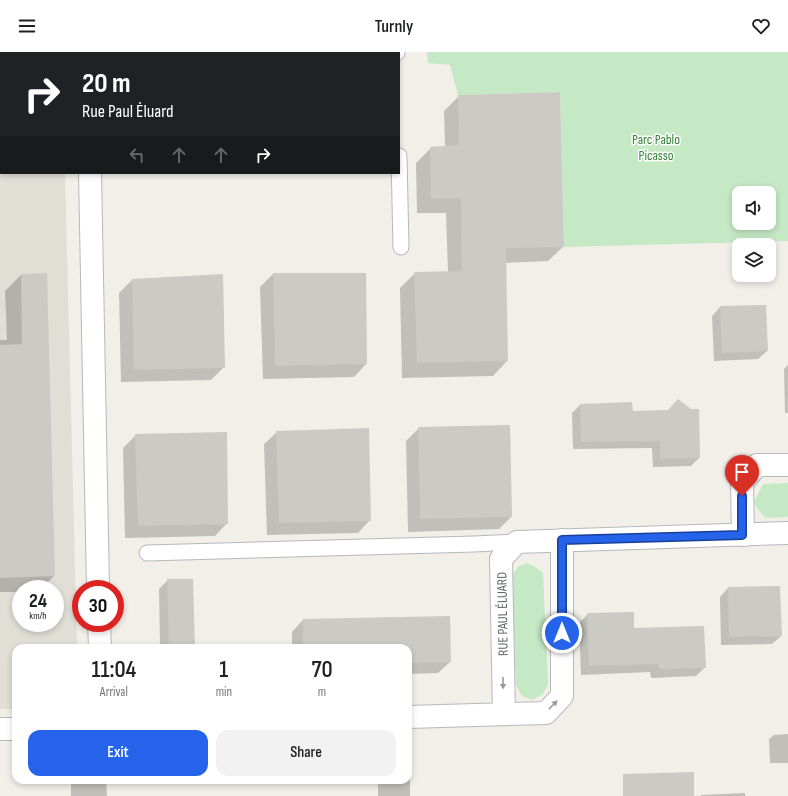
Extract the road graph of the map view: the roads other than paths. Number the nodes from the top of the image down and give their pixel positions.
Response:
1 (90, 174) edge
2 (399, 174) edge
3 (401, 247) dead end
4 (788, 464) edge
5 (788, 533) edge
6 (742, 535) junction
7 (562, 540) junction
8 (517, 542) junction
9 (147, 554) dead end
10 (98, 580) edge
11 (99, 632) edge
12 (100, 644) edge
13 (504, 714) junction
14 (412, 717) edge
15 (0, 729) edge
16 (12, 729) edge

1 - 10 street
2 - 3 lane
4 - 6 street
5 - 6 street
6 - 7 street
7 - 8 street
13 -> 7 street
8 - 9 lane
8 -> 13 street, RUE PAUL ÉLUARD
11 - 12 street
13 - 14 street
15 - 16 street

